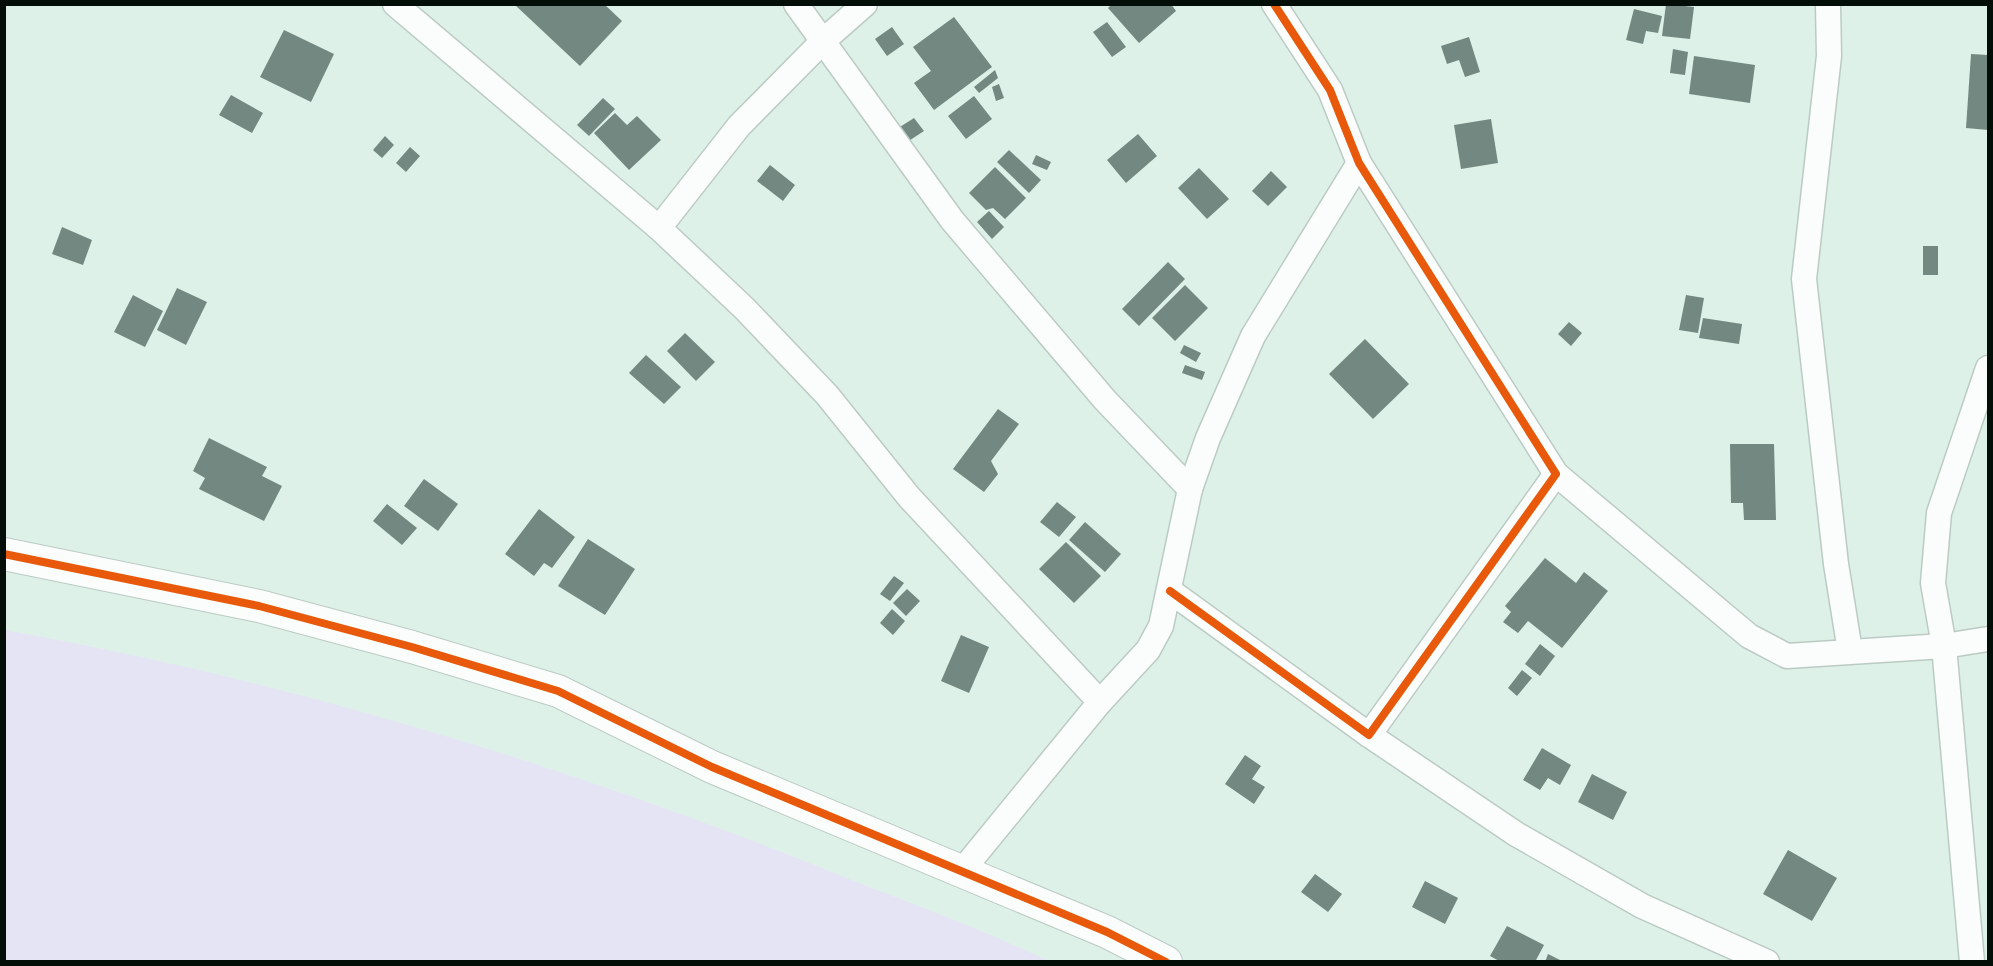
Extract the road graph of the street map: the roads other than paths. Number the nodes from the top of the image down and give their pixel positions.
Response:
1 (395, 4) edge
2 (796, 4) edge
3 (865, 4) edge
4 (1274, 4) edge
5 (1828, 4) edge
6 (823, 41) junction
7 (1359, 163) junction
8 (659, 228) junction
9 (1989, 368) edge
10 (1556, 474) junction
11 (1190, 489) junction
12 (4, 554) edge
13 (1170, 591) junction
14 (1989, 639) edge
15 (1944, 646) junction
16 (1850, 651) junction
17 (1100, 702) junction
18 (1369, 735) junction
19 (961, 872) junction
20 (1166, 962) edge
21 (1767, 962) edge
22 (1972, 962) edge

1 - 8 street
2 - 6 street
3 - 6 street
4 - 7 street
5 - 16 street
6 - 8 street
6 - 11 street
7 - 10 street
7 - 11 street
8 - 17 street
9 - 15 street
10 - 16 street
10 - 18 street
11 - 13 street
12 - 19 street
13 - 17 street
13 - 18 street
14 - 15 street
15 - 16 street
15 - 22 street
17 - 19 street
18 - 21 street
19 - 20 street

